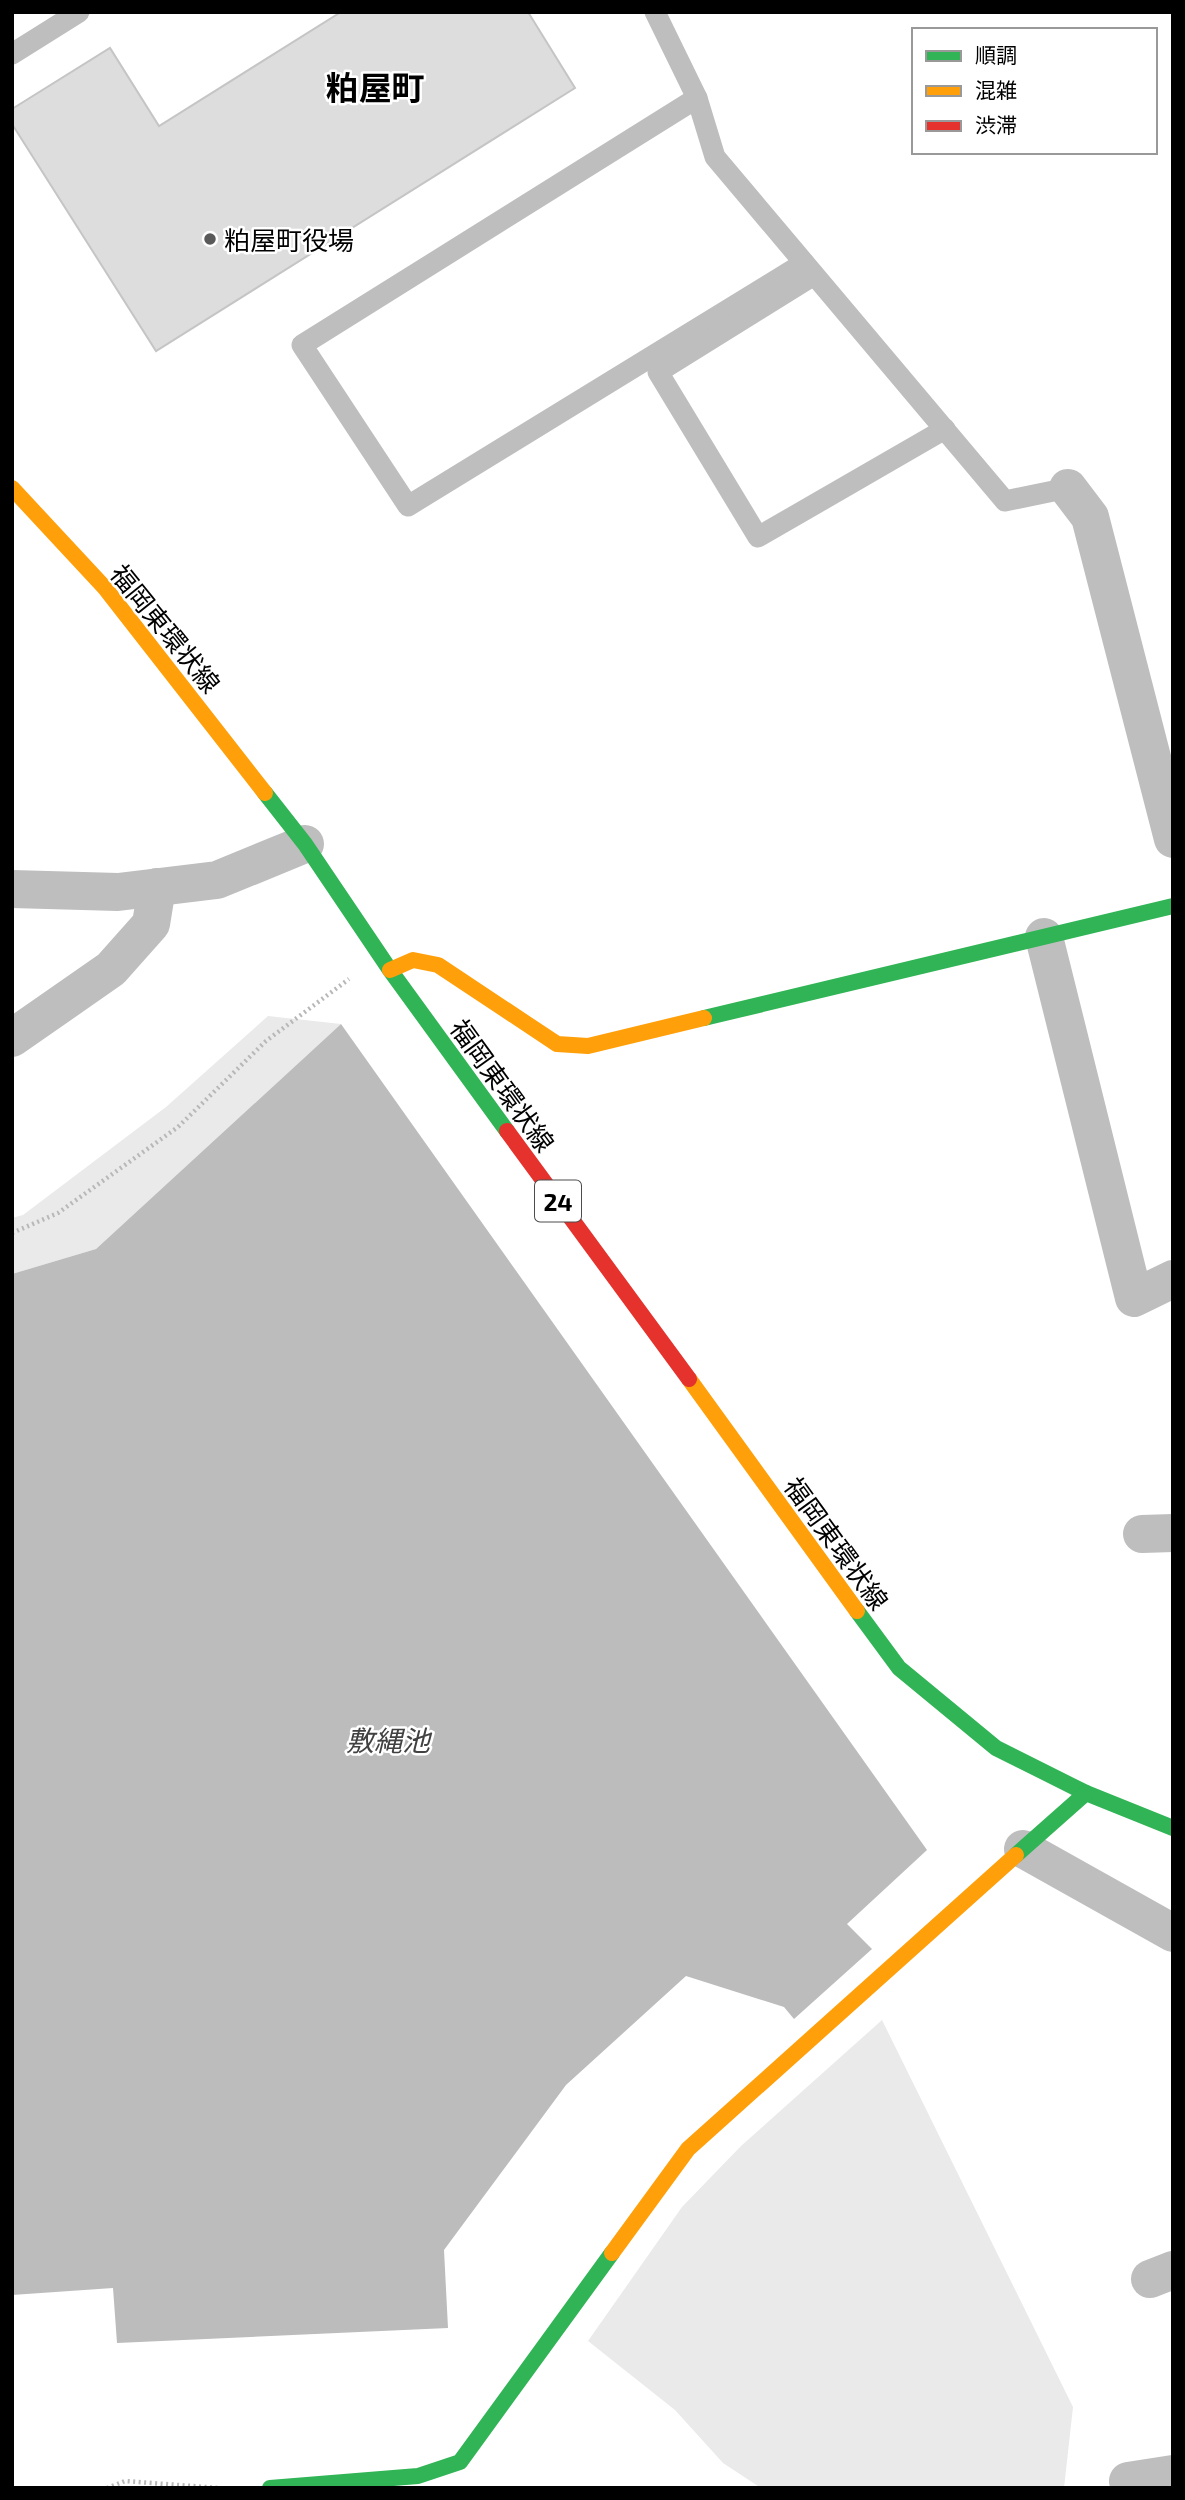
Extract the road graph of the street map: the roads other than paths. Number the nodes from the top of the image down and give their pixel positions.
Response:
1 (79, 12) edge
2 (655, 12) edge
3 (12, 54) edge
4 (697, 98) junction
5 (809, 269) junction
6 (945, 429) junction
7 (12, 488) edge
8 (1068, 488) joint
9 (1173, 839) edge
10 (305, 844) junction
11 (158, 887) junction
12 (12, 889) edge
13 (1173, 906) edge
14 (1044, 937) junction
15 (390, 971) junction
16 (12, 1038) edge
17 (1173, 1279) edge
18 (1086, 1793) junction
19 (1173, 1828) edge
20 (1023, 1849) junction
21 (1173, 1933) edge
22 (1173, 2474) edge
23 (1128, 2481) dead end
24 (413, 2482) edge
25 (270, 2488) edge

1 - 3 lane
2 - 4 lane
4 - 5 lane
4 - 5 lane
5 - 6 lane
5 - 6 lane
6 - 8 lane
7 - 10 street, 福岡東環状線 / 24
8 - 9 street
10 - 11 street
10 - 15 street, 福岡東環状線 / 24
11 - 12 street
11 - 16 street
13 - 14 street
14 - 15 street
14 - 17 street
15 - 18 street, 福岡東環状線 / 24
18 - 19 street, 福岡東環状線 / 24
18 - 20 street
20 - 21 street
20 - 24 street
22 - 23 street
24 - 25 street

